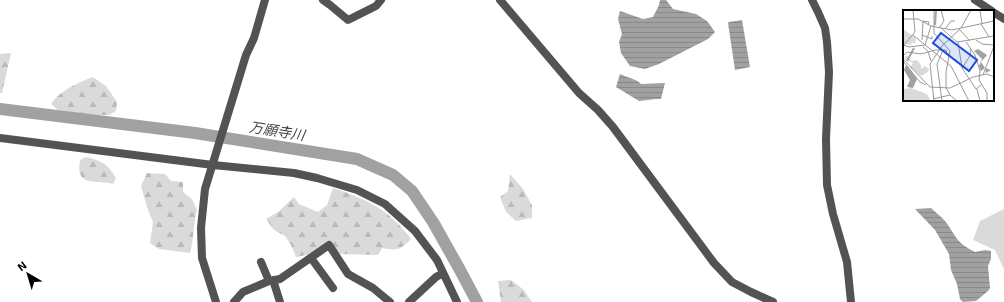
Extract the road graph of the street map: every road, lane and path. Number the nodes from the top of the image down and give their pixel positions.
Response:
1 (265, 0) edge
2 (323, 0) edge
3 (381, 0) edge
4 (500, 0) edge
5 (812, 0) edge
6 (975, 0) edge
7 (989, 10) edge
8 (994, 13) edge
9 (1004, 19) edge
10 (0, 138) edge
11 (214, 163) junction
12 (311, 258) junction
13 (261, 262) dead end
14 (443, 273) junction
15 (271, 281) junction
16 (333, 288) dead end
17 (216, 302) edge
18 (234, 302) edge
19 (280, 302) edge
20 (390, 302) edge
21 (409, 302) edge
22 (457, 302) edge
23 (773, 302) edge
24 (851, 302) edge

1 - 11 street
2 - 3 street
4 - 23 street
5 - 24 street
6 - 7 street
8 - 9 street
10 - 11 street
11 - 14 street
11 - 17 street
12 - 15 street
12 - 16 street
12 - 20 street
13 - 15 street
14 - 21 street
14 - 22 street
15 - 18 street
15 - 19 street

